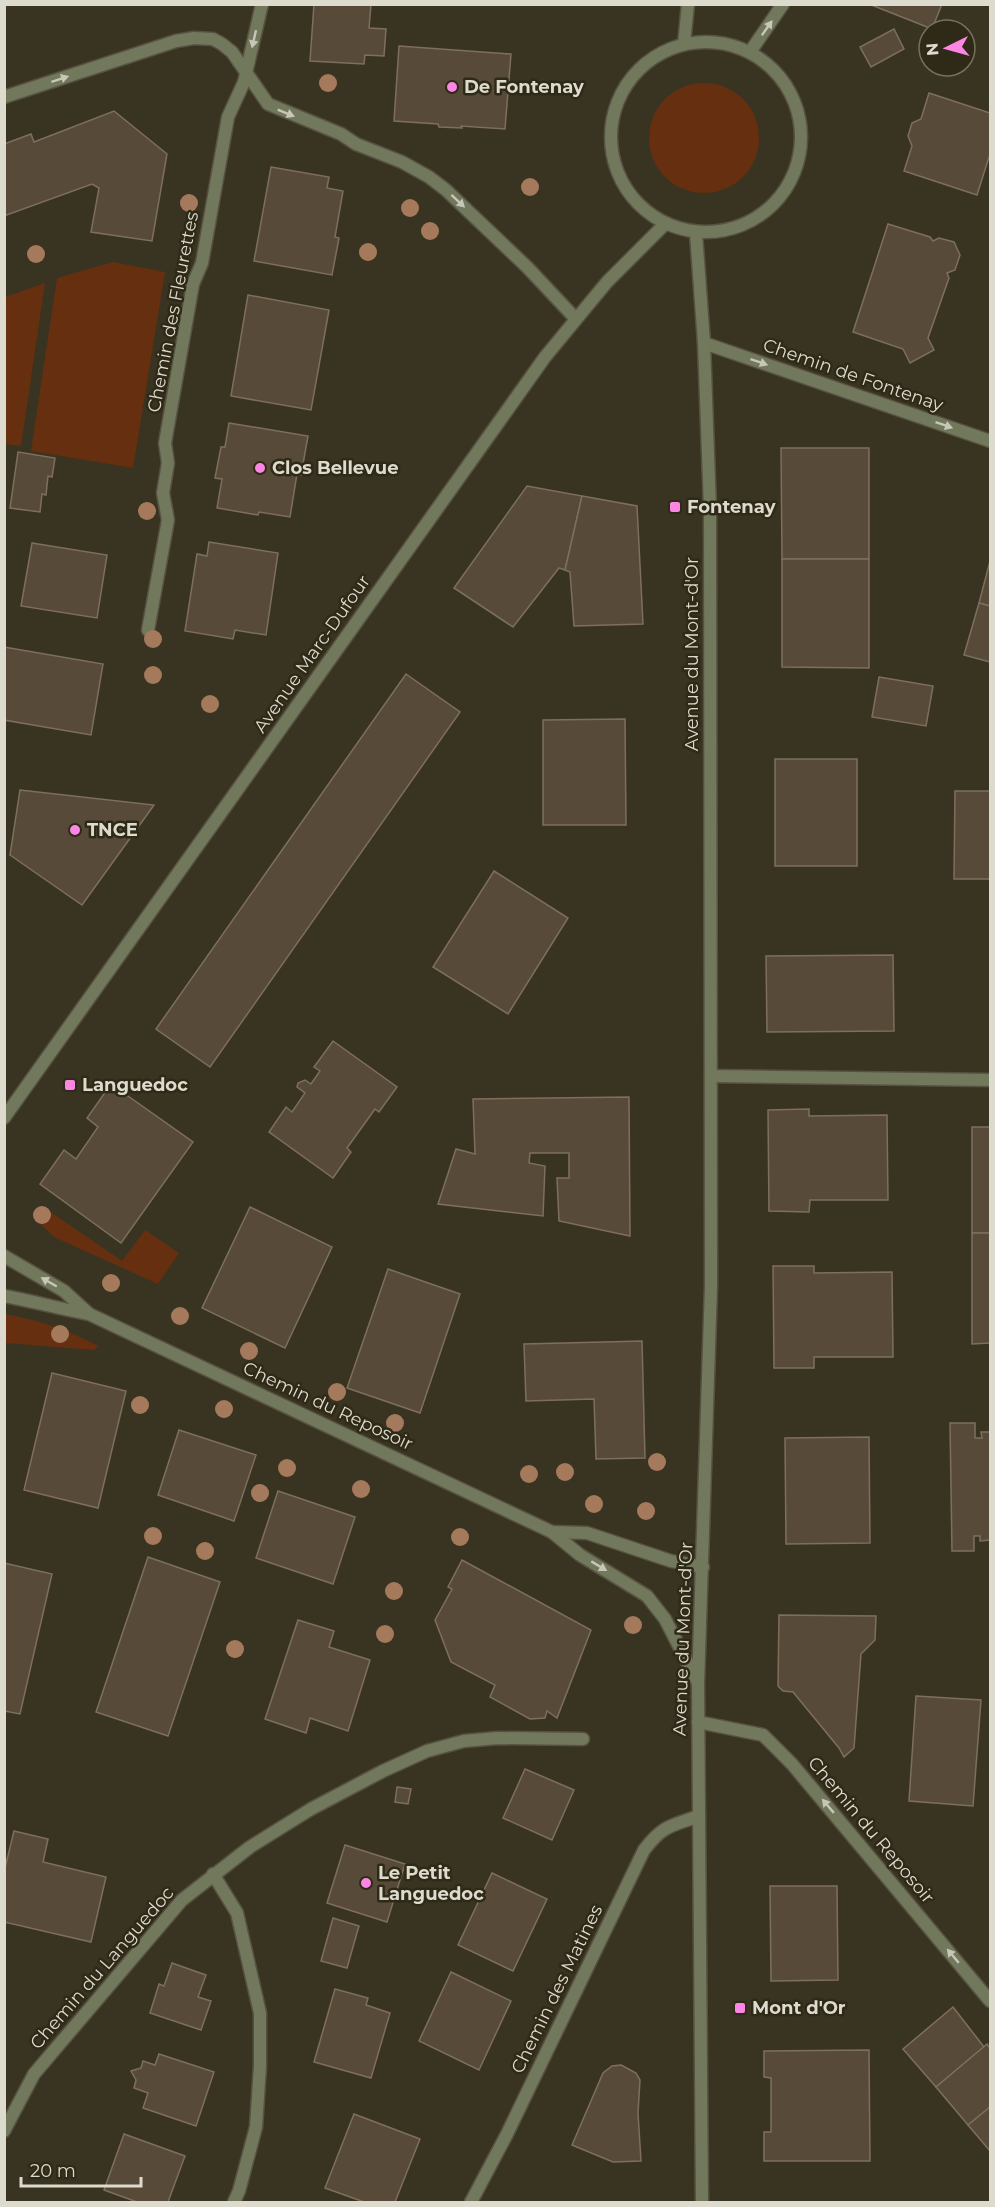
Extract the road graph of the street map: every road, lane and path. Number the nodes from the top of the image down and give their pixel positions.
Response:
1 (262, 4) edge
2 (688, 4) edge
3 (783, 4) edge
4 (684, 44) junction
5 (750, 52) junction
6 (246, 73) junction
7 (4, 97) edge
8 (665, 224) junction
9 (696, 233) junction
10 (575, 318) junction
11 (704, 343) junction
12 (990, 441) edge
13 (148, 630) dead end
14 (711, 1076) junction
15 (990, 1080) edge
16 (4, 1118) edge
17 (4, 1256) edge
18 (4, 1296) edge
19 (89, 1314) junction
20 (552, 1532) junction
21 (703, 1567) junction
22 (698, 1684) junction
23 (698, 1722) junction
24 (583, 1739) dead end
25 (699, 1816) junction
26 (213, 1874) junction
27 (990, 2001) edge
28 (4, 2131) edge
29 (234, 2202) edge
30 (471, 2202) edge
31 (702, 2202) edge

1 -> 6 street, Chemin des Fleurettes
2 - 4 street
5 -> 3 street
4 - 5 street
4 - 8 street
5 - 9 street
7 -> 6 street
6 -> 10 street
6 - 13 street, Chemin des Fleurettes
8 - 9 street
8 - 10 street, Avenue Marc-Dufour
9 - 11 street, Avenue du Mont-d'Or
10 - 16 street, Avenue Marc-Dufour
11 -> 12 street, Chemin de Fontenay
11 - 14 street, Avenue du Mont-d'Or
14 - 15 street
14 - 21 street, Avenue du Mont-d'Or
19 -> 17 street, Chemin du Reposoir
18 - 19 street, Chemin du Reposoir
19 - 20 street, Chemin du Reposoir
20 - 21 street, Chemin du Reposoir
20 -> 22 street, Chemin du Reposoir
21 - 22 street, Avenue du Mont-d'Or
22 - 23 street, Avenue du Mont-d'Or
23 - 25 street, Avenue du Mont-d'Or
27 -> 23 street, Chemin du Reposoir
24 - 26 street, Chemin du Languedoc
25 - 30 street, Chemin des Matines
25 - 31 street, Avenue du Mont-d'Or
26 - 28 street, Chemin du Languedoc
26 - 29 street

